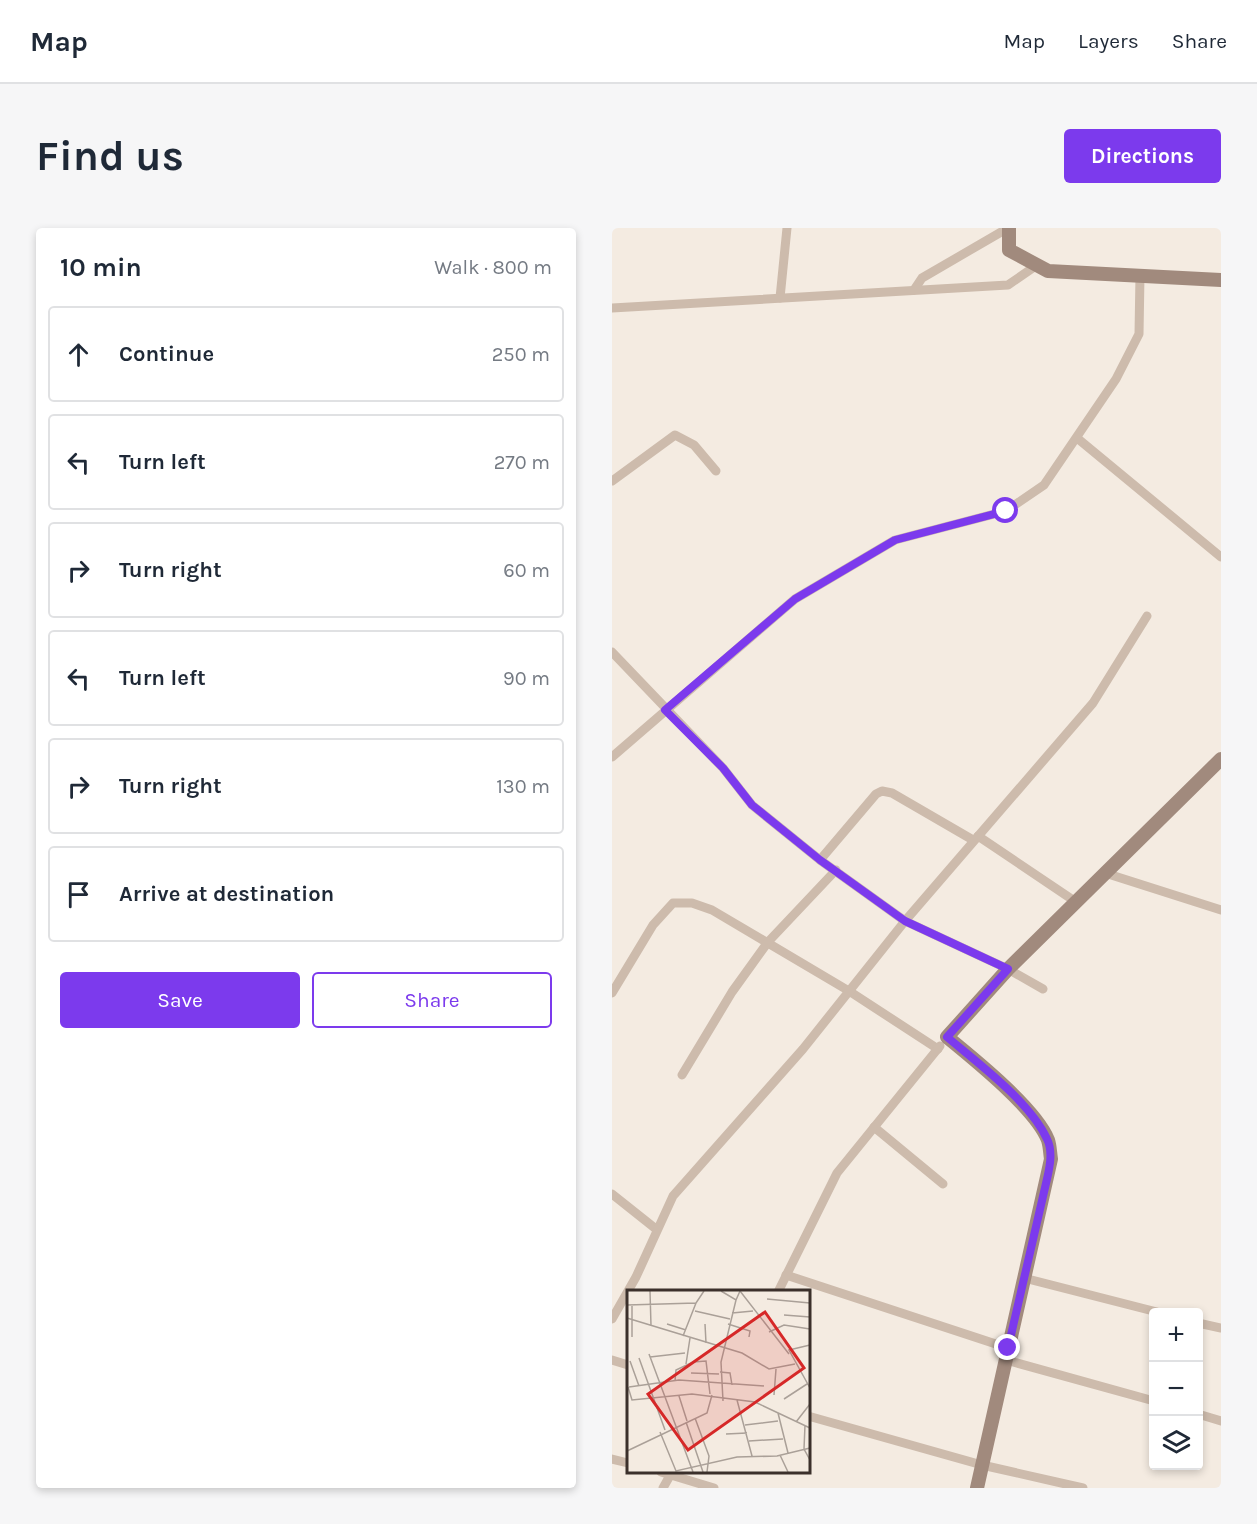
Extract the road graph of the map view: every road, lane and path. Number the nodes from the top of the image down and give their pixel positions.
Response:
1 (787, 228) edge
2 (1009, 228) edge
3 (1037, 264) junction
4 (1140, 275) junction
5 (1221, 280) edge
6 (914, 290) junction
7 (780, 298) junction
8 (612, 308) edge
9 (1077, 438) junction
10 (716, 471) dead end
11 (612, 481) edge
12 (1221, 557) edge
13 (1147, 616) dead end
14 (612, 652) edge
15 (665, 710) junction
16 (612, 757) edge
17 (1221, 759) edge
18 (976, 838) junction
19 (820, 860) junction
20 (836, 870) junction
21 (1105, 873) junction
22 (1076, 902) junction
23 (1221, 910) edge
24 (905, 921) junction
25 (768, 942) junction
26 (1008, 969) junction
27 (1043, 989) dead end
28 (849, 991) junction
29 (612, 993) edge
30 (947, 1037) junction
31 (938, 1049) junction
32 (682, 1075) dead end
33 (874, 1127) junction
34 (943, 1184) dead end
35 (612, 1194) edge
36 (656, 1229) junction
37 (786, 1275) junction
38 (1024, 1278) junction
39 (629, 1290) edge
40 (779, 1290) edge
41 (627, 1293) edge
42 (1149, 1310) edge
43 (612, 1319) edge
44 (1203, 1324) edge
45 (1221, 1328) edge
46 (1007, 1354) junction
47 (612, 1360) edge
48 (627, 1365) edge
49 (1149, 1399) edge
50 (1203, 1416) edge
51 (810, 1417) edge
52 (1221, 1421) edge
53 (612, 1459) edge
54 (627, 1463) edge
55 (982, 1465) junction
56 (668, 1473) edge
57 (671, 1473) edge
58 (663, 1488) edge
59 (714, 1488) edge
60 (977, 1488) edge
61 (1083, 1488) edge

1 - 7 street
2 - 3 street
2 - 6 street
3 - 4 street
3 - 6 street
4 - 5 street
4 - 9 street
6 - 7 street
7 - 8 street
9 - 12 street
9 - 15 street
10 - 11 street
13 - 18 street
14 - 15 street
15 - 16 street
15 - 19 street
17 - 21 street
18 - 19 street
18 - 22 street
18 - 24 street
19 - 20 street
20 - 24 street
20 - 25 street
21 - 22 street
21 - 23 street
22 - 26 street
24 - 26 street
24 - 28 street
25 - 28 street
25 - 29 street
25 - 32 street
26 - 27 street
26 - 30 street
28 - 31 street
28 - 36 street
30 - 31 street
30 - 38 street
31 - 33 street
33 - 34 street
33 - 37 street
35 - 36 street
36 - 39 street
37 - 40 street
37 - 46 street
38 - 42 street
38 - 46 street
41 - 43 street
44 - 45 street
46 - 49 street
46 - 55 street
47 - 48 street
50 - 52 street
51 - 55 street
53 - 54 street
55 - 60 street
55 - 61 street
56 - 58 street
57 - 59 street

